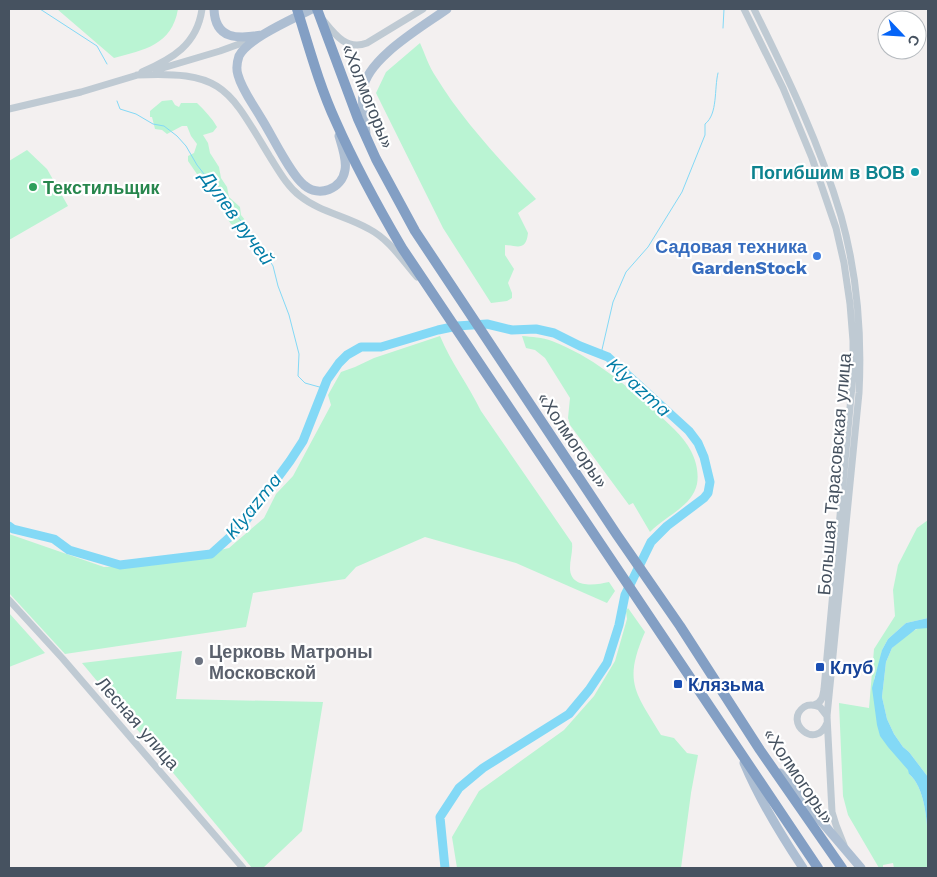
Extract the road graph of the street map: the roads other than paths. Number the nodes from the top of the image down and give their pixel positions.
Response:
1 (202, 9) edge
2 (214, 9) edge
3 (297, 9) edge
4 (422, 9) edge
5 (447, 9) edge
6 (744, 9) edge
7 (754, 9) edge
8 (316, 10) edge
9 (262, 35) junction
10 (137, 75) junction
11 (9, 109) edge
12 (336, 122) junction
13 (368, 140) junction
14 (441, 306) junction
15 (9, 600) edge
16 (814, 705) junction
17 (828, 719) junction
18 (739, 749) junction
19 (760, 750) junction
20 (848, 851) junction
21 (242, 868) edge
22 (803, 868) edge
23 (818, 868) edge
24 (842, 868) edge
25 (861, 868) edge

1 - 10 street
2 - 9 main road
3 - 12 highway, «Холмогоры»
4 - 8 street
5 - 13 main road
6 - 16 street, Большая Тарасовская улица
7 - 17 street, Большая Тарасовская улица
8 - 9 main road
8 - 13 highway, «Холмогоры»
9 - 10 street
9 - 12 main road
10 - 11 street
10 - 14 street
12 - 14 highway, «Холмогоры»
13 - 19 highway, «Холмогоры»
14 - 18 highway, «Холмогоры»
15 - 21 street, Лесная улица
16 - 17 street
16 - 17 street
17 - 20 street, Большая Тарасовская улица
18 - 22 main road
18 - 23 highway, «Холмогоры»
19 - 20 main road
19 - 24 highway, «Холмогоры»
20 - 25 main road

